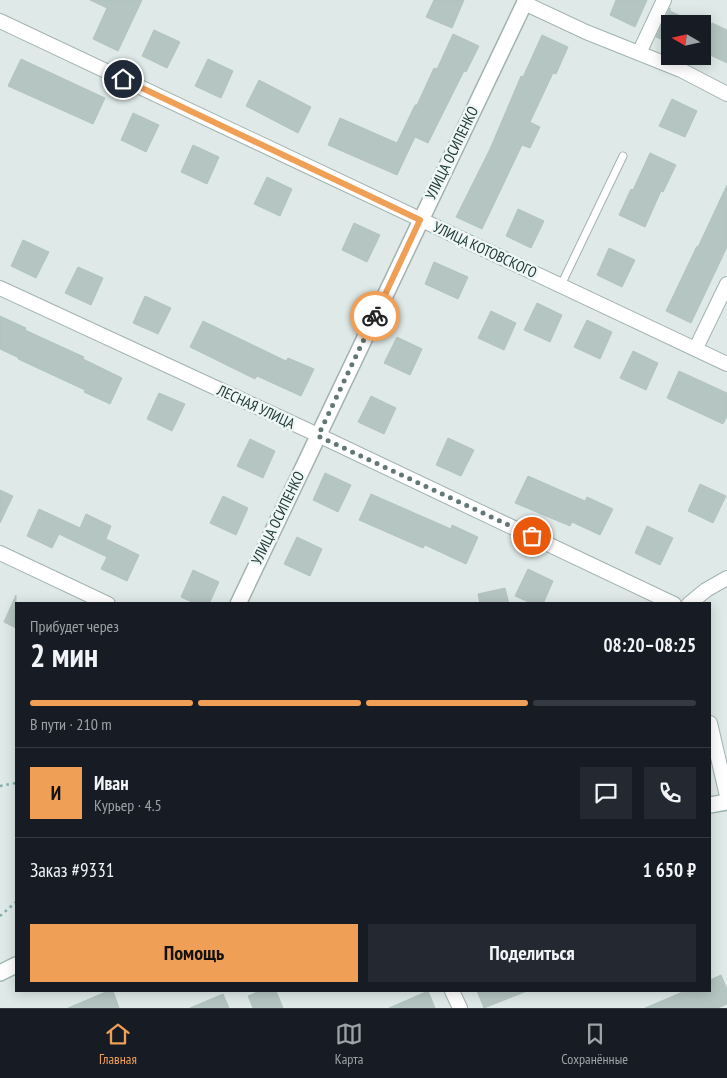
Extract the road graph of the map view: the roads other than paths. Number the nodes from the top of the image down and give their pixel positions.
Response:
1 (664, 0) edge
2 (525, 2) edge
3 (0, 21) edge
4 (639, 53) junction
5 (727, 94) edge
6 (623, 156) dead end
7 (420, 220) junction
8 (727, 284) edge
9 (561, 285) junction
10 (0, 288) edge
11 (696, 348) junction
12 (727, 364) edge
13 (318, 436) junction
14 (0, 553) edge
15 (727, 578) edge
16 (104, 602) edge
17 (239, 602) edge
18 (670, 602) edge
19 (692, 602) edge
20 (711, 727) edge
21 (727, 796) edge
22 (727, 802) edge
23 (711, 806) edge
24 (15, 966) edge
25 (0, 973) edge
26 (452, 992) edge
27 (460, 1008) edge

1 - 4 street
2 - 4 street
2 - 7 street, УЛИЦА ОСИПЕНКО
3 - 7 street, УЛИЦА КОТОВСКОГО
4 - 5 street
6 - 9 lane
7 - 9 street, УЛИЦА КОТОВСКОГО
7 - 13 street, УЛИЦА ОСИПЕНКО
8 - 11 street
9 - 11 street, УЛИЦА КОТОВСКОГО
10 - 13 street, ЛЕСНАЯ УЛИЦА
11 - 12 street, УЛИЦА КОТОВСКОГО
13 - 17 street, УЛИЦА ОСИПЕНКО
13 - 18 street, ЛЕСНАЯ УЛИЦА
14 - 16 street
15 - 19 street
20 - 21 street
22 - 23 street
24 - 25 street
26 - 27 street

